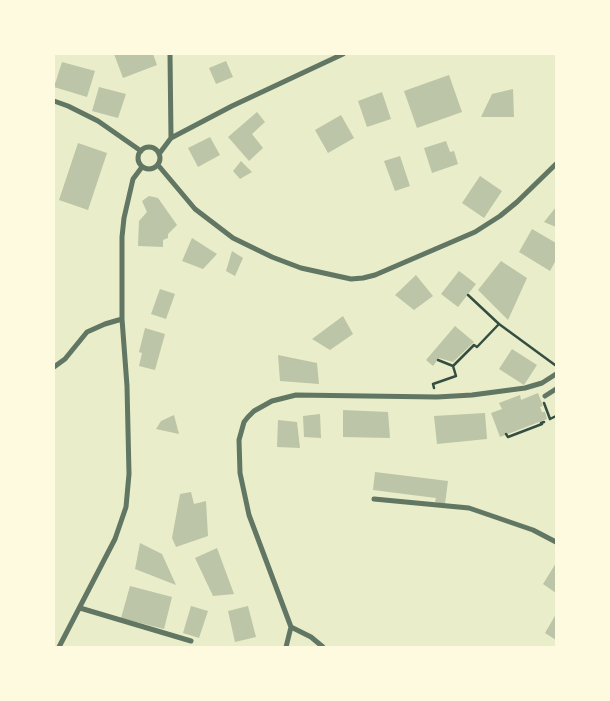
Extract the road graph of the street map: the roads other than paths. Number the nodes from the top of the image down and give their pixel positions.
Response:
1 (170, 54) edge
2 (343, 54) edge
3 (54, 101) edge
4 (171, 138) junction
5 (141, 151) junction
6 (159, 154) junction
7 (556, 164) edge
8 (158, 165) junction
9 (142, 167) junction
10 (122, 319) junction
11 (54, 367) edge
12 (556, 375) edge
13 (556, 390) edge
14 (544, 399) road end
15 (374, 498) dead end
16 (556, 542) edge
17 (80, 608) junction
18 (291, 627) junction
19 (191, 641) dead end
20 (59, 647) edge
21 (286, 647) edge
22 (323, 647) edge

1 - 4 street
2 - 4 street
3 - 5 street
4 - 6 street
5 - 6 street
5 - 9 street
6 - 8 street
7 - 8 street
8 - 9 street
9 - 10 street
10 - 11 street
10 - 17 street
12 - 18 street
13 - 14 street
15 - 16 street
17 - 19 street
17 - 20 street
18 - 21 street
18 - 22 street

